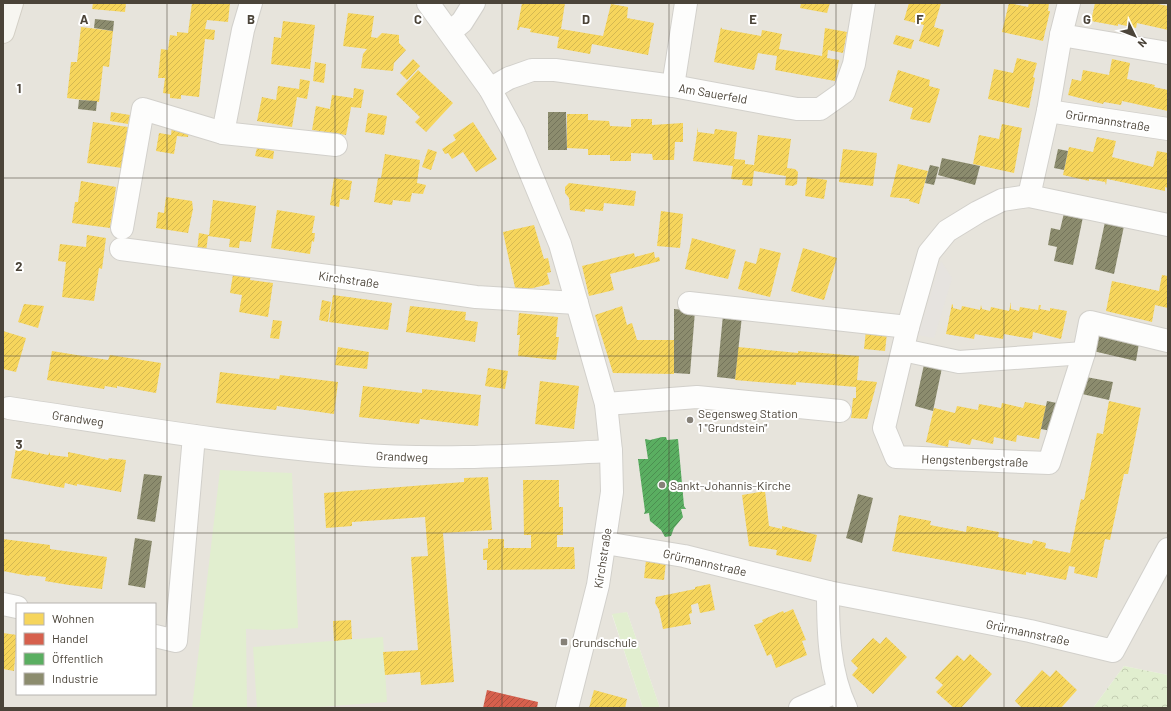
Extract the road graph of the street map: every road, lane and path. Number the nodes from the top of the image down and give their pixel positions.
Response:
1 (12, 3) edge
2 (251, 3) edge
3 (428, 3) edge
4 (474, 3) edge
5 (686, 3) edge
6 (864, 3) edge
7 (1069, 3) edge
8 (3, 32) edge
9 (450, 32) junction
10 (1061, 35) junction
11 (1168, 53) edge
12 (673, 86) junction
13 (490, 89) junction
14 (1048, 111) junction
15 (1168, 129) edge
16 (223, 133) junction
17 (336, 145) dead end
18 (1029, 196) junction
19 (1168, 225) edge
20 (577, 303) junction
21 (689, 303) dead end
22 (908, 327) junction
23 (1168, 341) edge
24 (903, 350) junction
25 (1084, 352) junction
26 (606, 404) junction
27 (9, 408) dead end
28 (840, 411) dead end
29 (194, 436) junction
30 (611, 452) junction
31 (605, 543) junction
32 (1168, 549) edge
33 (828, 592) junction
34 (3, 604) edge
35 (16, 607) edge
36 (156, 636) edge
37 (842, 699) edge
38 (568, 708) edge
39 (800, 708) edge

1 - 8 main road
2 - 16 street
3 - 9 street, Kirchstraße
4 - 9 street
5 - 12 street
6 - 12 street, Am Sauerfeld
7 - 10 street
9 - 13 street, Kirchstraße
10 - 11 street
10 - 14 street
12 - 13 street, Am Sauerfeld
13 - 20 street, Kirchstraße
14 - 15 street, Grürmannstraße
14 - 18 street
16 - 17 street, Kirchstraße
16 - 20 street, Kirchstraße
18 - 19 street, Hengstenbergstraße
18 - 22 street, Hengstenbergstraße
20 - 26 street, Kirchstraße
21 - 22 street
22 - 24 street, Hengstenbergstraße
23 - 25 street, Hengstenbergstraße
24 - 25 street
24 - 25 street, Hengstenbergstraße
26 - 28 street
26 - 30 street, Kirchstraße
27 - 29 street, Grandweg
29 - 30 street, Grandweg
29 - 36 street
30 - 31 street, Kirchstraße
31 - 33 street, Grürmannstraße
31 - 38 street, Kirchstraße
32 - 33 street, Grürmannstraße
33 - 37 street
34 - 35 street
37 - 39 street

